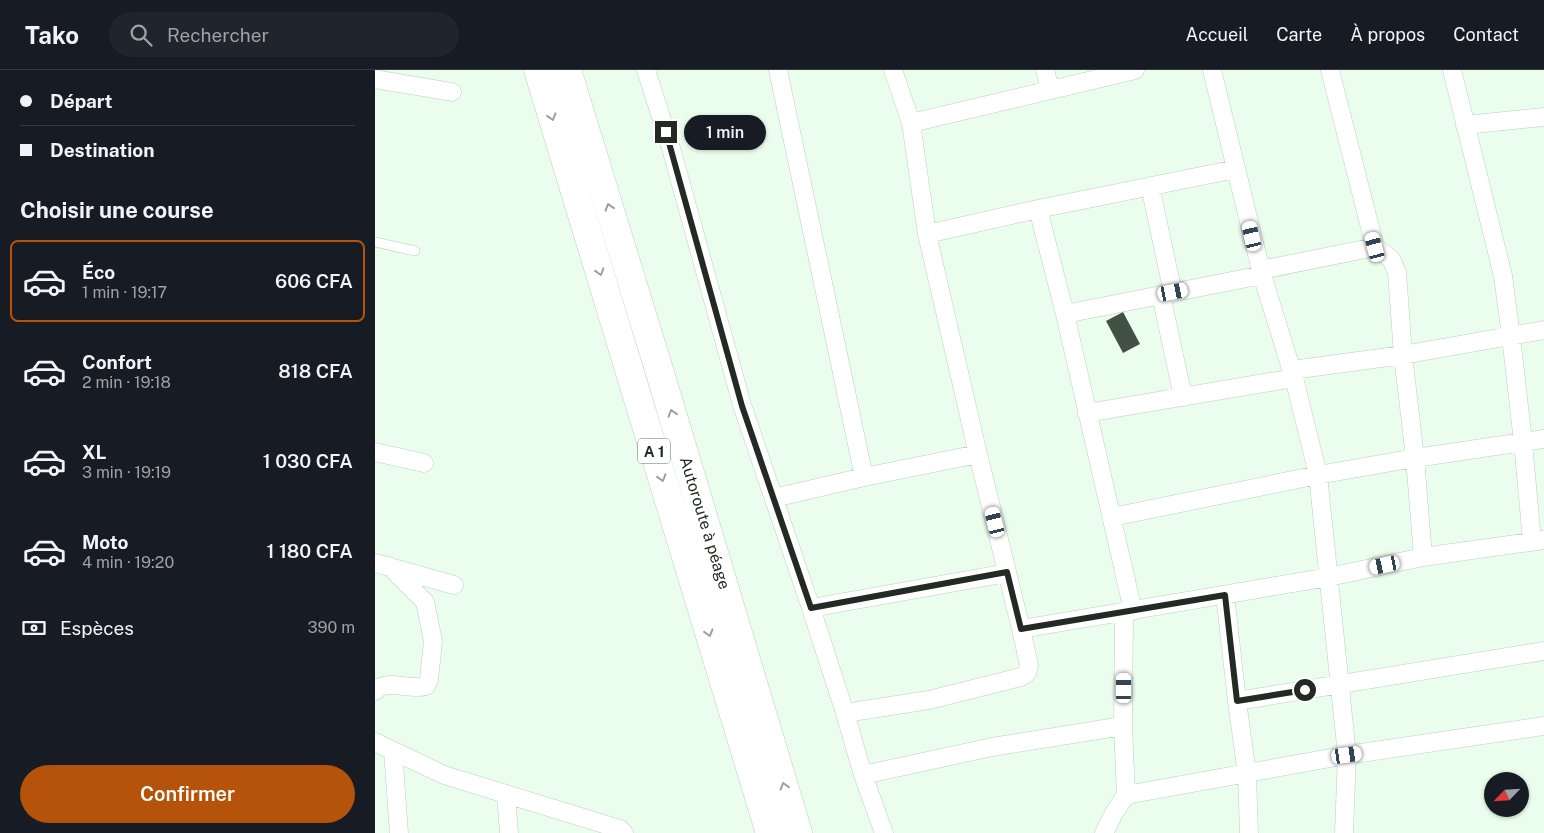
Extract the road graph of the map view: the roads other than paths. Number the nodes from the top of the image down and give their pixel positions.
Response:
1 (538, 70) edge
2 (567, 70) edge
3 (646, 70) edge
4 (777, 70) edge
5 (893, 70) edge
6 (1045, 70) edge
7 (1135, 70) edge
8 (1212, 70) edge
9 (1330, 70) edge
10 (1452, 70) edge
11 (375, 79) edge
12 (1050, 90) junction
13 (452, 92) dead end
14 (1544, 117) edge
15 (911, 123) junction
16 (1465, 125) junction
17 (1236, 169) junction
18 (1150, 186) junction
19 (1038, 208) junction
20 (927, 234) junction
21 (375, 242) edge
22 (1375, 247) junction
23 (415, 251) dead end
24 (1261, 272) junction
25 (1167, 294) junction
26 (1065, 314) junction
27 (1544, 330) edge
28 (1511, 336) junction
29 (1403, 355) junction
30 (1293, 374) junction
31 (1183, 397) junction
32 (1087, 413) junction
33 (1544, 439) edge
34 (1523, 442) junction
35 (375, 452) edge
36 (977, 454) junction
37 (1415, 458) junction
38 (424, 463) dead end
39 (1318, 475) junction
40 (864, 477) junction
41 (774, 498) junction
42 (1112, 517) junction
43 (1538, 540) edge
44 (1423, 557) junction
45 (382, 564) edge
46 (1007, 572) junction
47 (1329, 577) junction
48 (454, 586) dead end
49 (1225, 595) junction
50 (811, 608) junction
51 (1129, 612) junction
52 (1021, 629) junction
53 (1544, 651) edge
54 (1340, 685) junction
55 (375, 692) edge
56 (1237, 701) junction
57 (845, 713) junction
58 (1123, 726) junction
59 (1544, 726) edge
60 (375, 742) edge
61 (393, 751) junction
62 (1347, 755) junction
63 (1247, 774) junction
64 (863, 775) junction
65 (506, 795) junction
66 (1126, 795) junction
67 (399, 833) edge
68 (509, 833) edge
69 (624, 833) edge
70 (770, 833) edge
71 (798, 833) edge
72 (884, 833) edge
73 (1105, 833) edge
74 (1249, 833) edge
75 (1344, 833) edge

1 -> 70 highway, A 1
71 -> 2 highway, Autoroute à péage / A 1
3 - 41 street
4 - 40 street
5 - 15 street
6 - 12 street
7 - 12 street
8 - 17 street
9 - 22 street
10 - 16 street
11 - 13 street
12 - 15 street
14 - 16 street
15 - 20 street
16 - 28 street
17 - 18 street
17 - 24 street
18 - 19 street
18 - 25 street
19 - 20 street
19 - 26 street
20 - 36 street
21 - 23 lane
22 - 24 street
22 - 29 street
24 - 25 street
24 - 30 street
25 - 26 street
25 - 31 street
26 - 32 street
27 - 28 street
28 - 29 street
28 - 34 street
29 - 30 street
29 - 37 street
30 - 31 street
30 - 39 street
31 - 32 street
32 - 42 street
33 - 34 street
34 - 37 street
34 - 43 street
35 - 38 street
36 - 40 street
36 - 46 street
37 - 39 street
37 - 44 street
39 - 42 street
39 - 47 street
40 - 41 street
41 - 50 street
42 - 51 street
43 - 44 street
44 - 47 street
45 - 48 street
45 - 55 street
46 - 50 street
46 - 52 street
47 - 49 street
47 - 54 street
49 - 51 street
49 - 56 street
50 - 57 street
51 - 52 street
51 - 58 street
52 - 57 street
53 - 54 street
54 - 56 street
54 - 62 street
56 - 63 street
57 - 64 street
58 - 64 street
58 - 66 street
59 - 62 street
60 - 61 street
61 - 65 street
61 - 67 street
62 - 63 street
62 - 75 street
63 - 66 street
63 - 74 street
64 - 72 street
65 - 68 street
65 - 69 street
66 - 73 street

